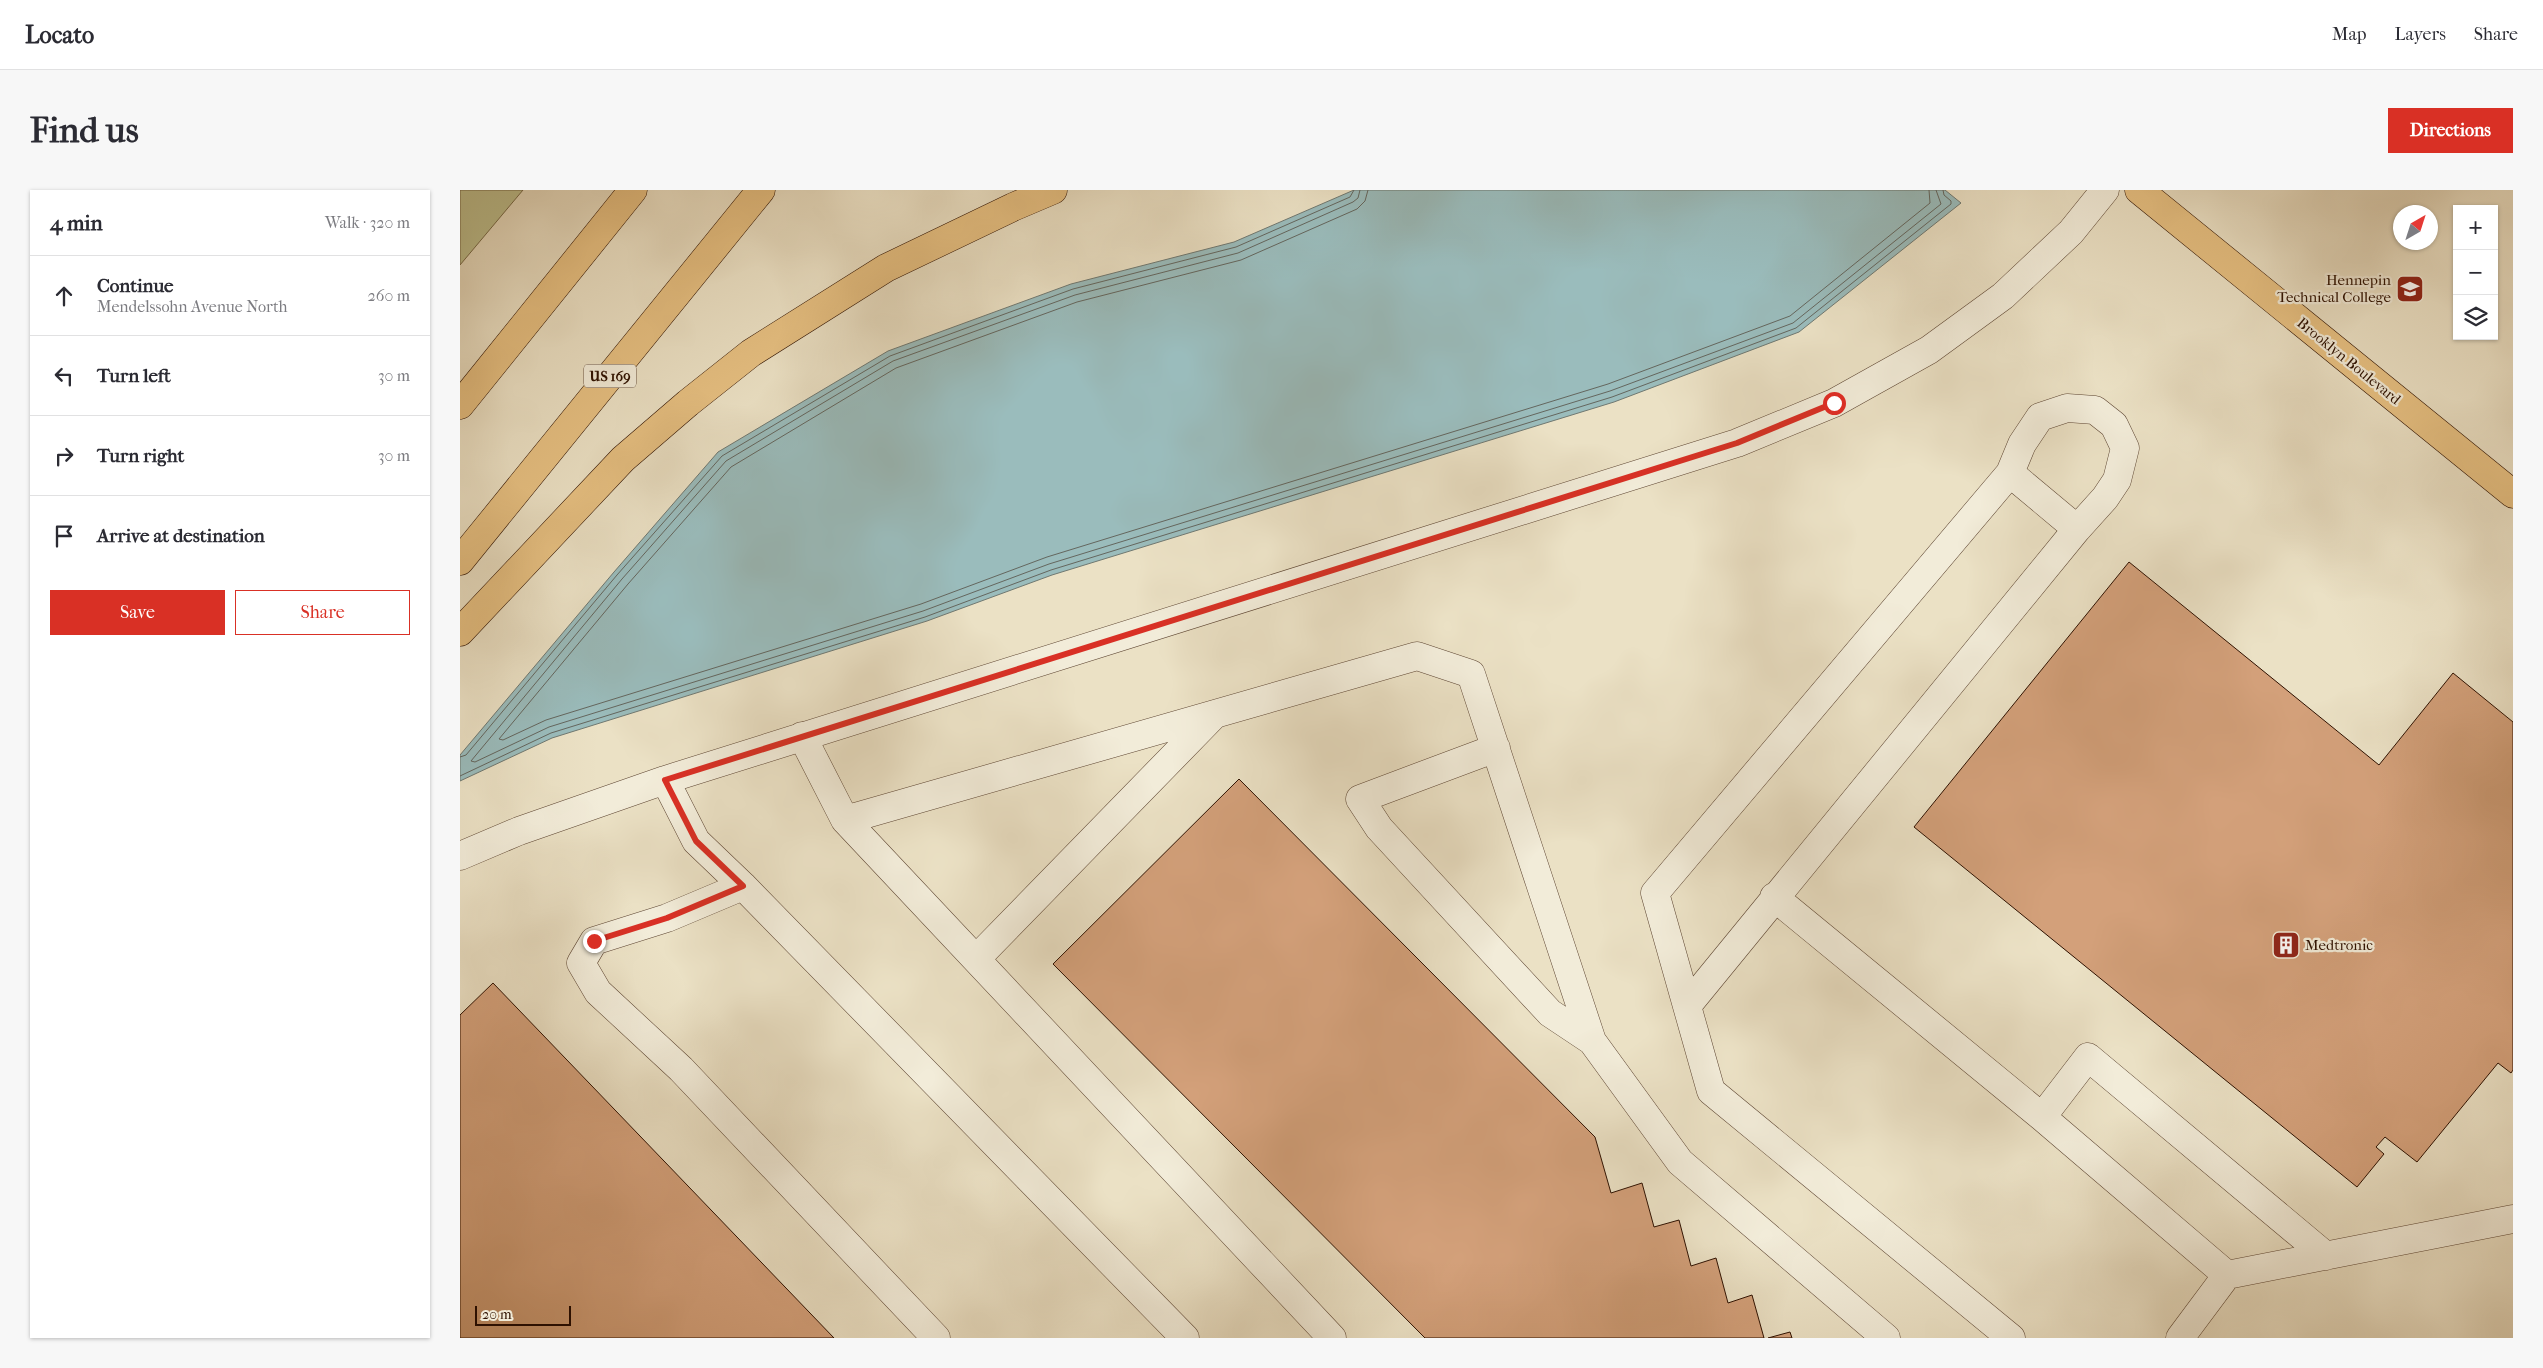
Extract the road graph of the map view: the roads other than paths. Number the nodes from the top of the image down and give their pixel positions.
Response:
1 (634, 190) edge
2 (761, 190) edge
3 (1053, 190) edge
4 (2105, 190) edge
5 (2139, 190) edge
6 (460, 406) edge
7 (2010, 473) junction
8 (2513, 494) edge
9 (2077, 529) junction
10 (460, 562) edge
11 (460, 632) edge
12 (1214, 715) junction
13 (802, 736) junction
14 (1496, 748) junction
15 (665, 780) junction
16 (845, 820) junction
17 (460, 856) edge
18 (743, 886) junction
19 (1774, 897) junction
20 (976, 960) junction
21 (1687, 1006) junction
22 (1592, 1041) junction
23 (2042, 1117) junction
24 (2513, 1220) edge
25 (2326, 1256) junction
26 (2227, 1275) junction
27 (936, 1338) edge
28 (1185, 1338) edge
29 (1332, 1338) edge
30 (1886, 1338) edge
31 (2012, 1338) edge
32 (2180, 1338) edge

1 - 6 main road
2 - 10 main road, US 169
3 - 11 main road
4 - 13 street
5 - 8 main road, Brooklyn Boulevard
7 - 9 street
7 - 9 street
7 - 21 street
9 - 19 street
12 - 14 street
12 - 16 street
12 - 20 street
13 - 15 street
13 - 16 street
14 - 22 street
14 - 22 street
15 - 17 street
15 - 18 street
16 - 20 street
18 - 27 street
18 - 28 street
19 - 21 street
19 - 23 street
20 - 29 street
21 - 31 street
22 - 30 street
23 - 25 street
23 - 26 street
24 - 25 street
25 - 26 street
26 - 32 street

